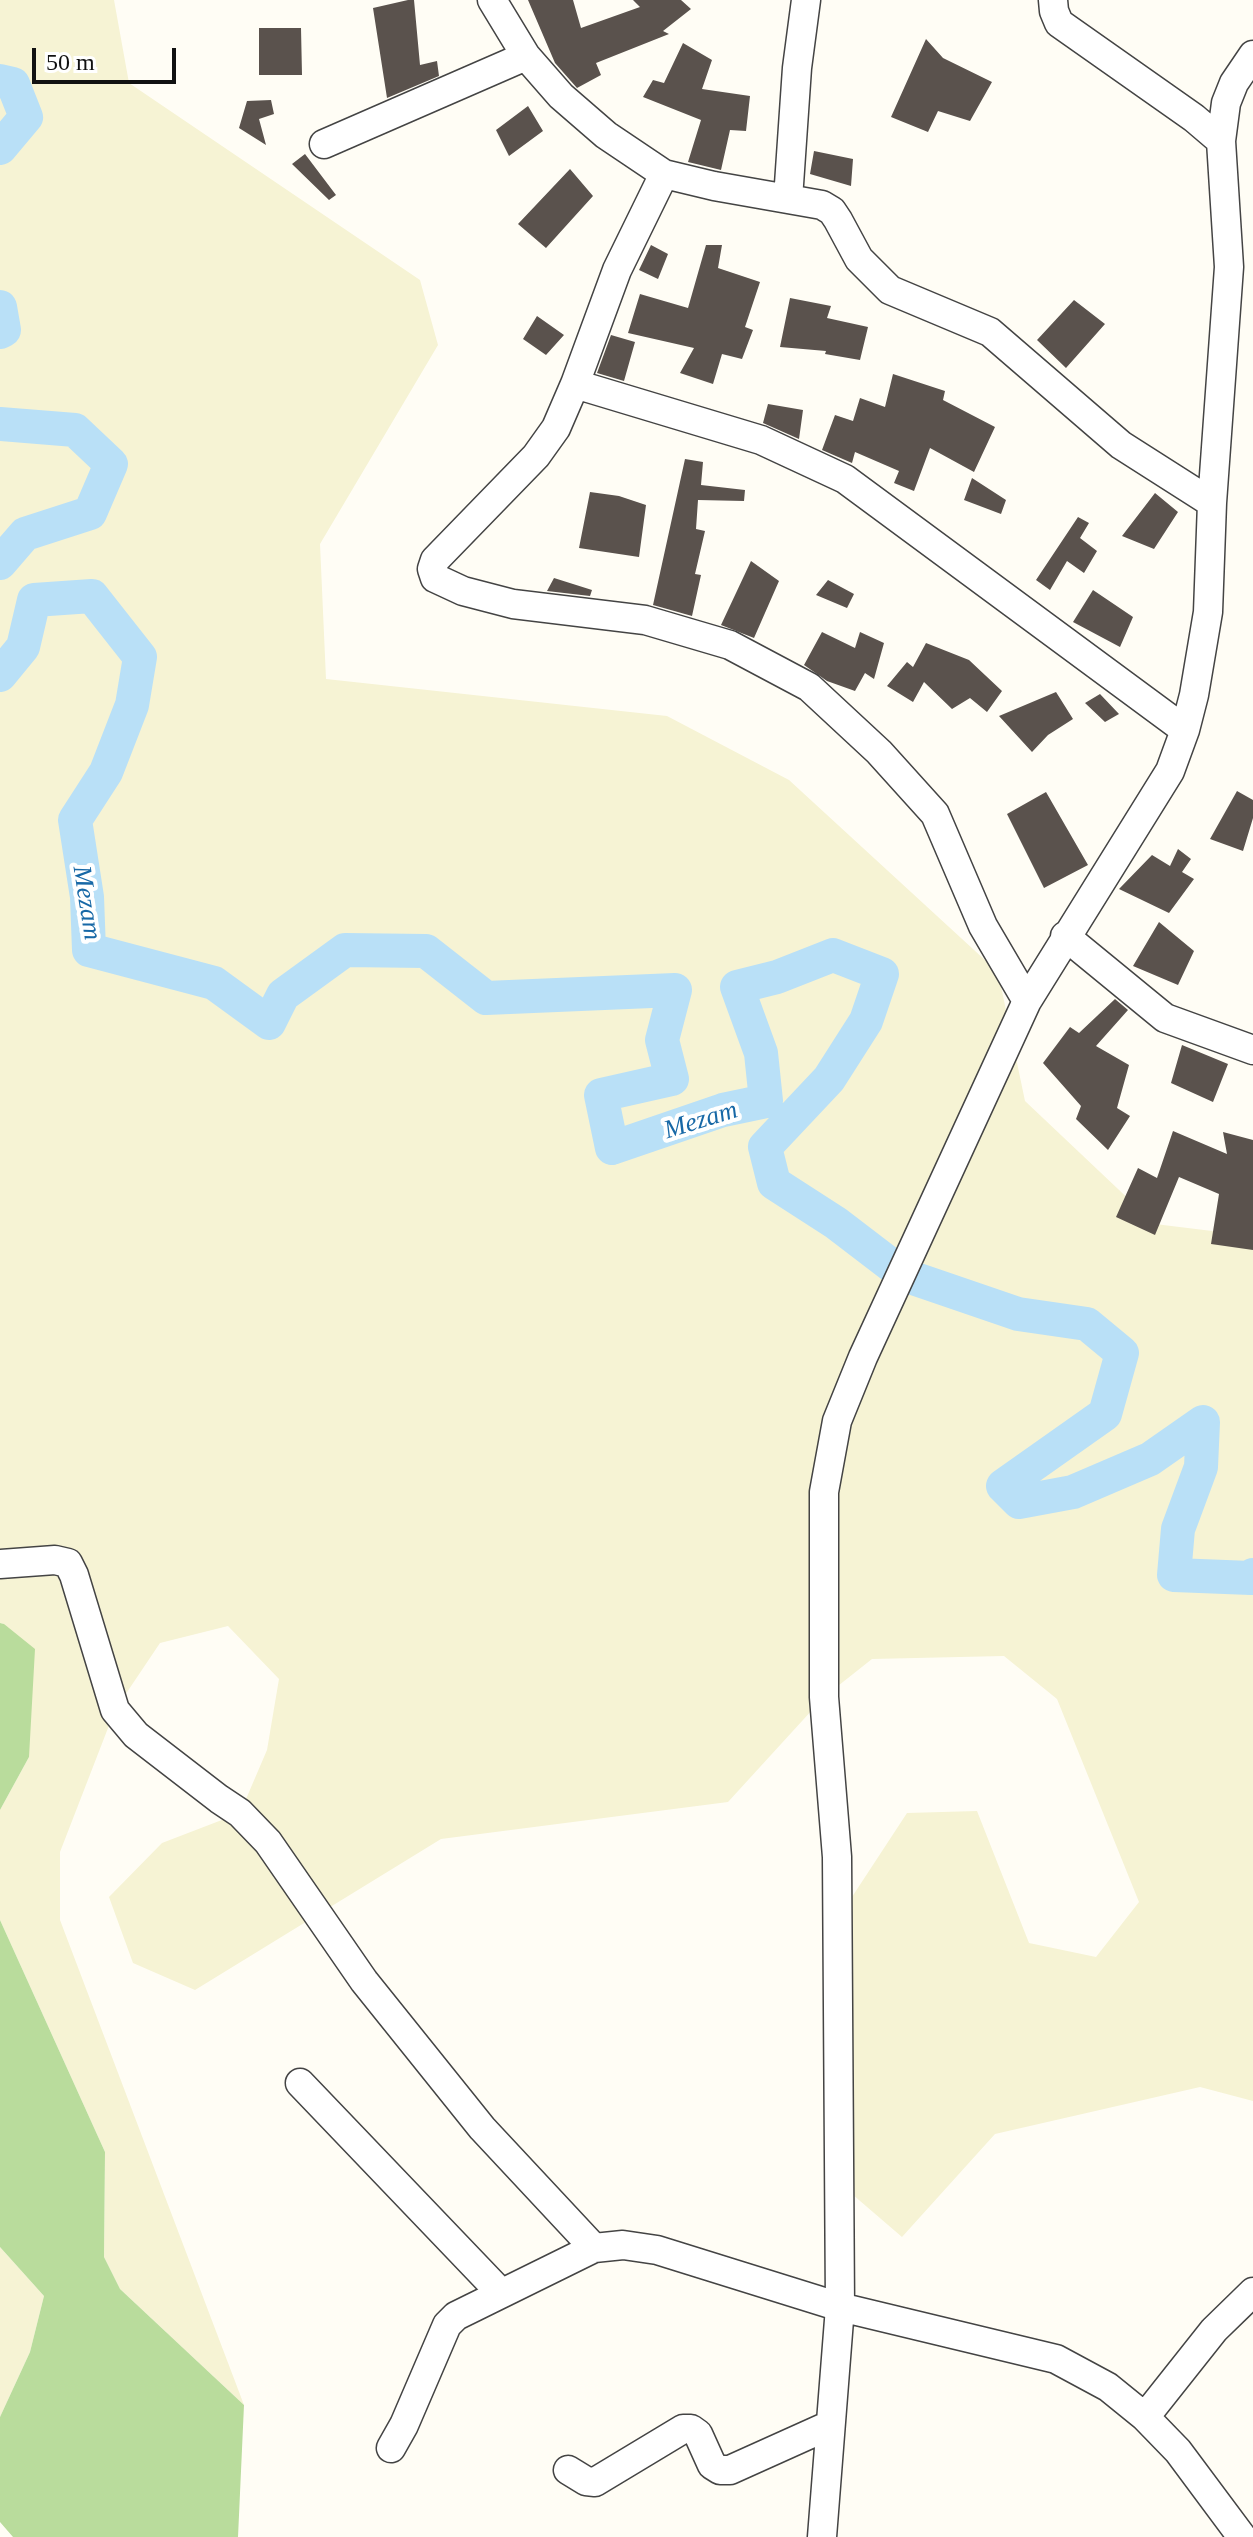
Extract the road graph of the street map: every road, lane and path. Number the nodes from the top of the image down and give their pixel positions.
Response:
1 (492, 0) edge
2 (806, 0) edge
3 (1053, 0) edge
4 (1253, 55) edge
5 (526, 56) junction
6 (1221, 141) junction
7 (324, 144) dead end
8 (664, 174) junction
9 (788, 199) junction
10 (575, 384) junction
11 (1212, 503) junction
12 (1185, 730) junction
13 (1065, 936) junction
14 (1027, 1001) junction
15 (1253, 1050) edge
16 (0, 1564) edge
17 (300, 2083) dead end
18 (594, 2248) junction
19 (500, 2292) junction
20 (1253, 2292) edge
21 (840, 2307) junction
22 (1145, 2417) junction
23 (830, 2425) junction
24 (391, 2448) dead end
25 (568, 2470) dead end
26 (822, 2537) edge
27 (1242, 2537) edge

1 - 5 street
2 - 9 street
3 - 6 street
4 - 6 street
5 - 7 street
5 - 8 street
6 - 11 street
8 - 9 street
8 - 10 street
9 - 11 street
10 - 12 street
10 - 14 street
11 - 12 street
12 - 13 street
13 - 14 street
13 - 15 street
14 - 21 street
16 - 18 street
17 - 19 street
18 - 19 street
18 - 21 street
19 - 24 street
20 - 22 street
21 - 22 street
21 - 23 street
22 - 27 street
23 - 25 street
23 - 26 street

